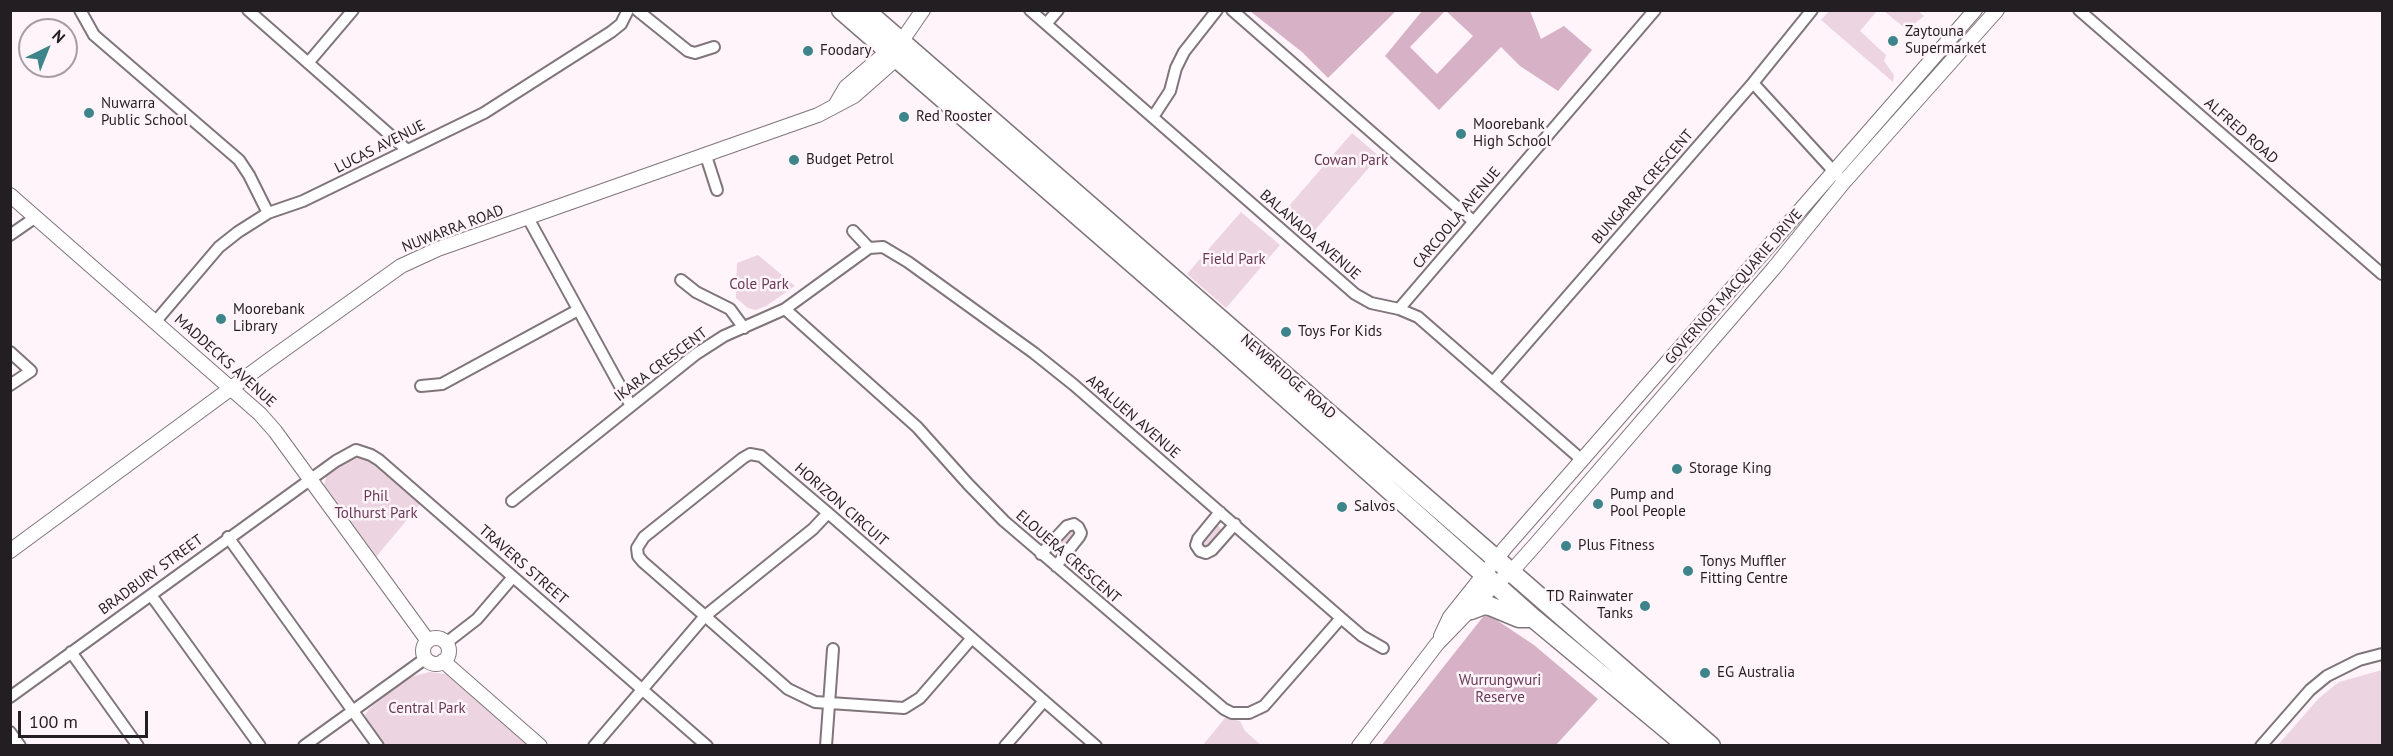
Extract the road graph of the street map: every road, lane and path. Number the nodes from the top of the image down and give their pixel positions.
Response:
1 (80, 10) edge
2 (248, 10) edge
3 (353, 10) edge
4 (628, 10) edge
5 (637, 10) edge
6 (841, 10) edge
7 (865, 10) edge
8 (923, 10) edge
9 (1030, 10) edge
10 (1058, 10) edge
11 (1217, 10) edge
12 (1232, 10) edge
13 (1655, 10) edge
14 (1812, 10) edge
15 (1975, 10) edge
16 (1997, 10) edge
17 (2079, 10) edge
18 (1046, 24) junction
19 (714, 47) dead end
20 (895, 50) junction
21 (308, 63) junction
22 (1752, 83) junction
23 (1153, 117) junction
24 (406, 149) junction
25 (706, 156) junction
26 (1833, 170) junction
27 (1843, 183) junction
28 (717, 190) dead end
29 (10, 195) edge
30 (267, 213) junction
31 (36, 217) junction
32 (528, 218) junction
33 (1473, 222) junction
34 (853, 231) dead end
35 (10, 235) edge
36 (869, 248) junction
37 (2382, 274) edge
38 (681, 280) dead end
39 (785, 309) junction
40 (1399, 309) junction
41 (578, 310) junction
42 (156, 321) junction
43 (744, 328) junction
44 (10, 352) edge
45 (1493, 382) junction
46 (10, 385) edge
47 (421, 386) dead end
48 (233, 389) junction
49 (631, 406) junction
50 (1582, 460) junction
51 (310, 479) junction
52 (512, 501) dead end
53 (1220, 512) junction
54 (828, 513) junction
55 (1235, 524) junction
56 (228, 537) junction
57 (10, 550) edge
58 (1041, 554) junction
59 (1497, 558) junction
60 (1056, 566) junction
61 (1512, 571) junction
62 (513, 577) junction
63 (1489, 579) junction
64 (151, 594) junction
65 (1471, 610) junction
66 (705, 616) junction
67 (1341, 618) junction
68 (1533, 618) junction
69 (972, 638) junction
70 (428, 641) junction
71 (446, 643) junction
72 (1437, 644) junction
73 (1383, 648) dead end
74 (833, 649) dead end
75 (71, 652) junction
76 (2382, 654) edge
77 (426, 658) junction
78 (443, 661) junction
79 (641, 688) junction
80 (10, 697) edge
81 (1044, 701) junction
82 (830, 704) junction
83 (353, 710) junction
84 (10, 732) edge
85 (20, 746) edge
86 (138, 746) edge
87 (260, 746) edge
88 (304, 746) edge
89 (378, 746) edge
90 (540, 746) edge
91 (594, 746) edge
92 (707, 746) edge
93 (826, 746) edge
94 (1005, 746) edge
95 (1096, 746) edge
96 (1359, 746) edge
97 (1687, 746) edge
98 (1711, 746) edge
99 (2261, 746) edge

1 - 30 street
2 - 21 street
3 - 21 street
4 - 24 street, LUCAS AVENUE
5 - 19 street
6 - 20 highway, NEWBRIDGE ROAD
7 - 20 highway, NEWBRIDGE ROAD
8 - 20 main road, NUWARRA ROAD
9 - 18 street, BALANADA AVENUE
10 - 18 street
11 - 23 street
12 - 33 street
13 - 33 street, CARCOOLA AVENUE
14 - 22 street, BUNGARRA CRESCENT
15 - 26 main road, GOVERNOR MACQUARIE DRIVE
16 - 27 main road, GOVERNOR MACQUARIE DRIVE
17 - 37 street, ALFRED ROAD
18 - 23 street, BALANADA AVENUE
20 - 25 main road, NUWARRA ROAD
20 - 59 highway, NEWBRIDGE ROAD
20 - 63 highway, NEWBRIDGE ROAD
21 - 24 street
22 - 26 street
22 - 45 street, BUNGARRA CRESCENT
23 - 40 street, BALANADA AVENUE
24 - 30 street, LUCAS AVENUE
25 - 28 street
25 - 32 main road, NUWARRA ROAD
26 - 27 street
26 - 50 main road, GOVERNOR MACQUARIE DRIVE
27 - 61 main road, GOVERNOR MACQUARIE DRIVE
29 - 31 main road, MADDECKS AVENUE
30 - 42 street, LUCAS AVENUE
31 - 35 street
31 - 42 main road, MADDECKS AVENUE
32 - 41 street
32 - 48 main road, NUWARRA ROAD
33 - 40 street, CARCOOLA AVENUE
34 - 36 street
36 - 39 street, IKARA CRESCENT
36 - 53 street, ARALUEN AVENUE
38 - 43 street
39 - 43 street, IKARA CRESCENT
39 - 58 street, ELOUERA CRESCENT
40 - 45 street, BALANADA AVENUE
41 - 47 street
41 - 49 street
42 - 48 main road, MADDECKS AVENUE
43 - 49 street, IKARA CRESCENT
44 - 46 street
45 - 50 street, BALANADA AVENUE
48 - 51 main road, MADDECKS AVENUE
48 - 57 main road, NUWARRA ROAD
49 - 52 street, IKARA CRESCENT
50 - 59 main road, GOVERNOR MACQUARIE DRIVE
51 - 56 street, BRADBURY STREET
51 - 62 street, TRAVERS STREET
51 - 70 main road, MADDECKS AVENUE
53 - 55 street, ARALUEN AVENUE
53 - 55 street
54 - 66 street
54 - 66 street, HORIZON CIRCUIT
54 - 69 street, HORIZON CIRCUIT
55 - 67 street, ARALUEN AVENUE
56 - 64 street, BRADBURY STREET
56 - 83 street
58 - 60 street, ELOUERA CRESCENT
58 - 60 street
59 - 61 highway, NEWBRIDGE ROAD
59 - 63 main road, GOVERNOR MACQUARIE DRIVE
60 - 67 street, ELOUERA CRESCENT
61 - 63 main road, GOVERNOR MACQUARIE DRIVE
61 - 98 highway, NEWBRIDGE ROAD
62 - 71 street
62 - 79 street, TRAVERS STREET
63 - 65 main road
63 - 68 highway, NEWBRIDGE ROAD
63 - 72 main road
64 - 75 street, BRADBURY STREET
64 - 87 street
65 - 68 highway
65 - 72 main road
66 - 79 street
66 - 82 street
67 - 73 street, ARALUEN AVENUE
68 - 97 highway, NEWBRIDGE ROAD
69 - 81 street, HORIZON CIRCUIT
69 - 82 street
70 - 71 main road
70 - 77 main road
71 - 78 main road
72 - 96 main road
74 - 82 street
75 - 80 street, BRADBURY STREET
75 - 86 street
76 - 99 street
77 - 78 main road
77 - 83 street
78 - 90 main road
79 - 91 street
79 - 92 street, TRAVERS STREET
81 - 94 street
81 - 95 street, HORIZON CIRCUIT
82 - 93 street
83 - 88 street
83 - 89 street
84 - 85 street

